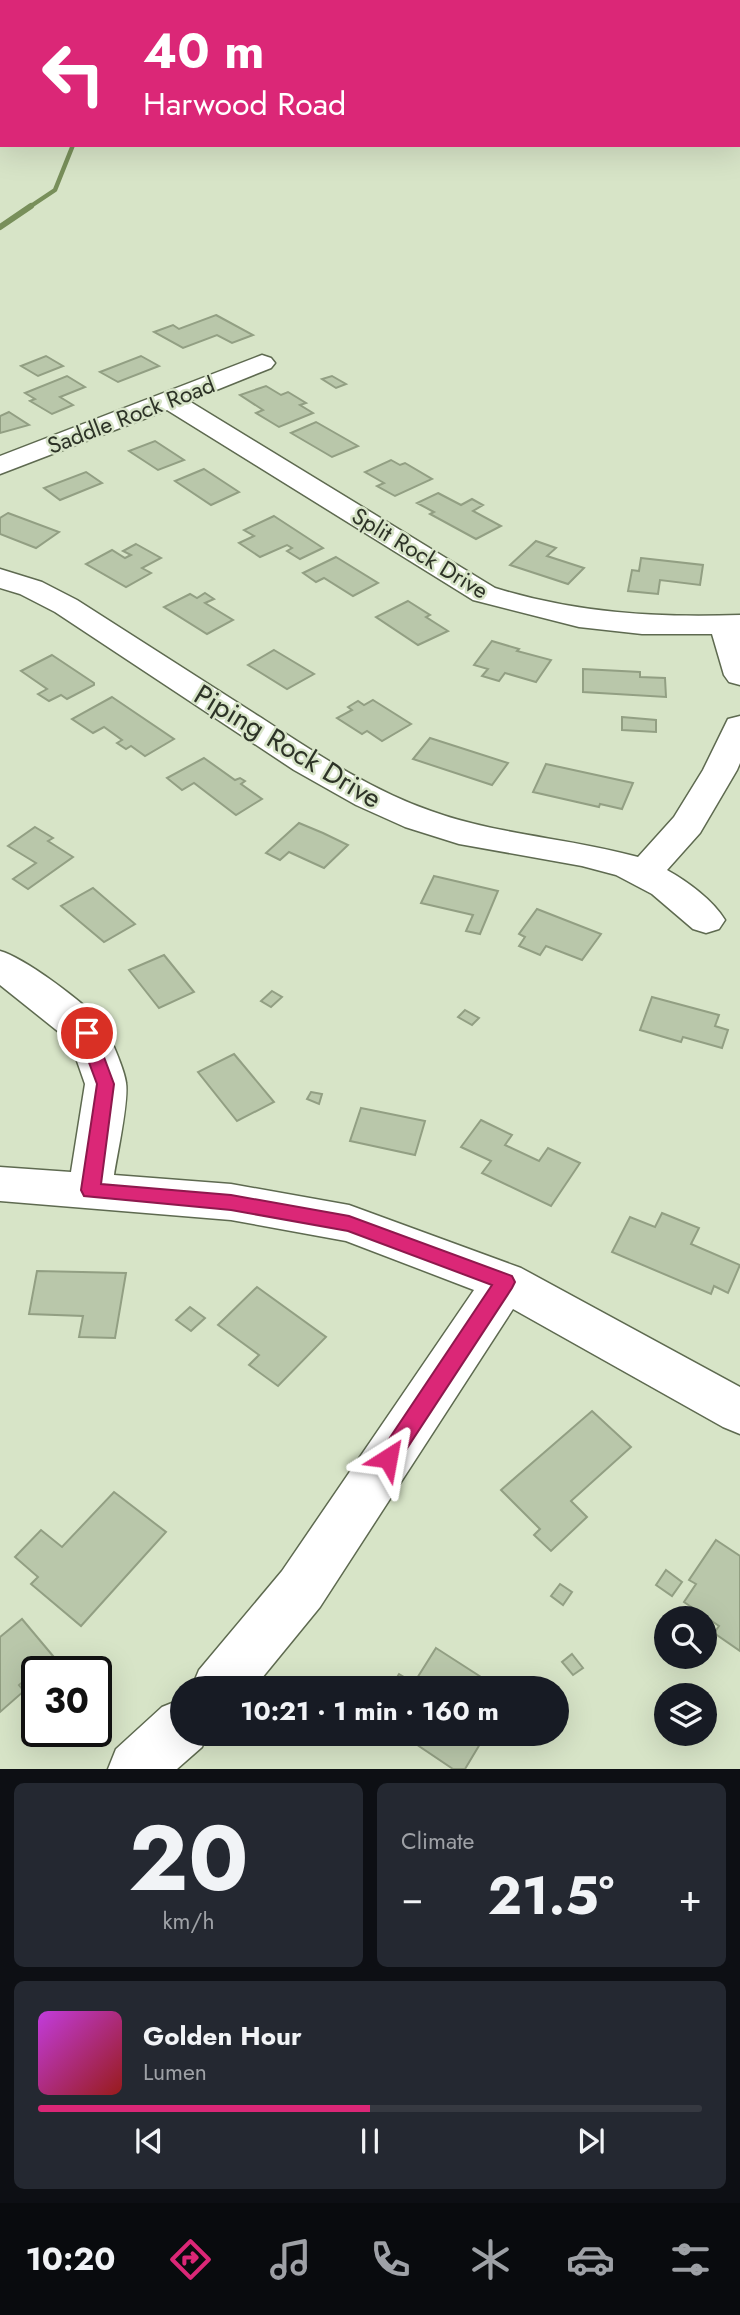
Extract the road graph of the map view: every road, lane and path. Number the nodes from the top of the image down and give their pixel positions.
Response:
1 (262, 363) dead end
2 (169, 400) junction
3 (0, 466) edge
4 (0, 578) edge
5 (732, 624) edge
6 (740, 675) edge
7 (740, 726) edge
8 (644, 873) junction
9 (706, 920) dead end
10 (0, 965) edge
11 (0, 1184) edge
12 (90, 1190) junction
13 (505, 1282) junction
14 (740, 1412) edge
15 (229, 1676) edge
16 (170, 1738) edge
17 (136, 1769) edge

1 - 2 street, Saddle Rock Road
2 - 3 street, Saddle Rock Road
2 - 5 street, Split Rock Drive
4 - 8 street, Piping Rock Drive
5 - 6 street
7 - 8 street
8 - 9 street, Piping Rock Drive
10 - 12 street
11 - 12 street
12 - 13 street
13 - 14 street
13 - 15 street
16 - 17 street

